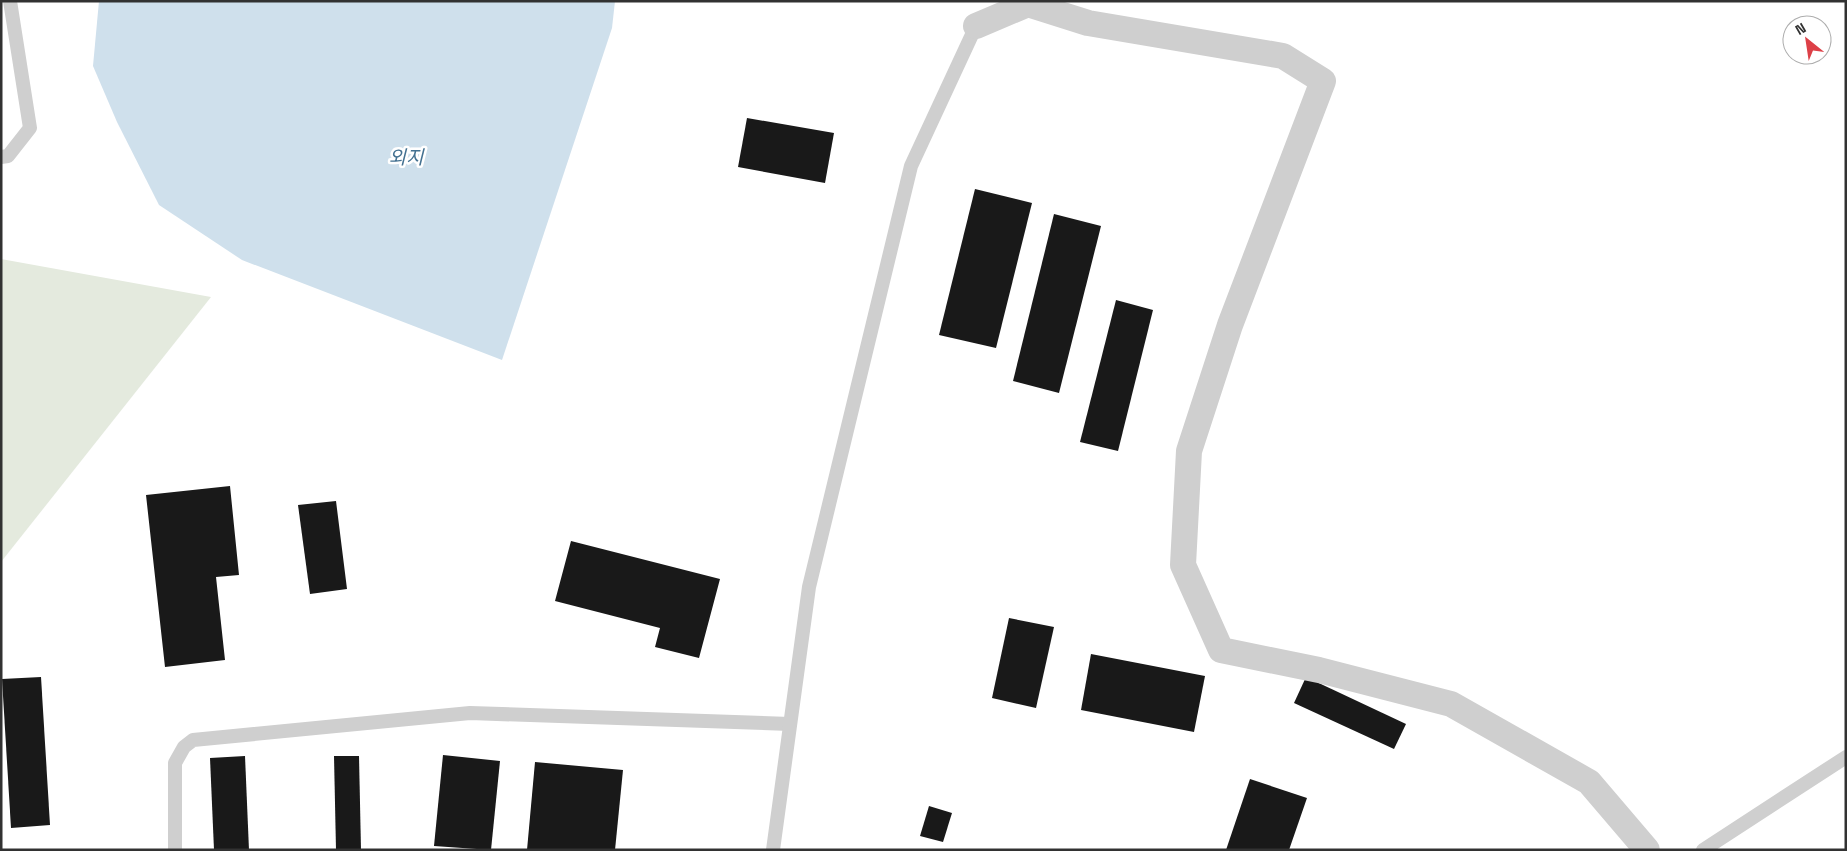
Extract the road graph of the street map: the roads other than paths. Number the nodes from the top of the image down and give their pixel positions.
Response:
1 (10, 1) edge
2 (1028, 3) edge
3 (976, 26) joint
4 (1, 157) edge
5 (790, 724) junction
6 (1846, 757) edge
7 (175, 850) edge
8 (773, 850) edge
9 (1647, 850) edge
10 (1703, 850) edge

1 - 4 lane
2 - 3 street
2 - 9 street
3 - 5 lane
5 - 7 lane
5 - 8 lane
6 - 10 lane

